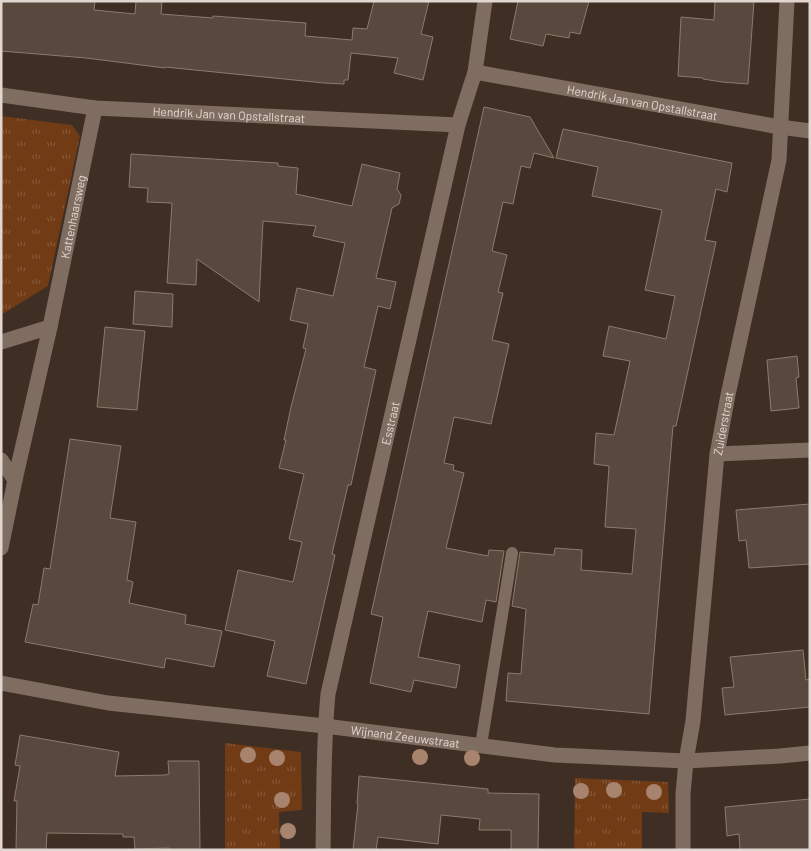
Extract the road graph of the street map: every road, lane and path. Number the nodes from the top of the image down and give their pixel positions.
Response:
1 (485, 1) edge
2 (787, 1) edge
3 (474, 72) junction
4 (1, 95) edge
5 (95, 108) junction
6 (458, 125) junction
7 (780, 127) junction
8 (810, 132) edge
9 (50, 327) junction
10 (1, 342) edge
11 (810, 450) edge
12 (717, 454) junction
13 (1, 460) edge
14 (15, 480) junction
15 (1, 548) edge
16 (512, 553) dead end
17 (1, 683) edge
18 (325, 726) junction
19 (481, 745) junction
20 (810, 753) edge
21 (686, 761) junction
22 (324, 850) edge
23 (683, 850) edge

1 - 3 street, Esstraat
2 - 7 street, Zuiderstraat
3 - 6 street, Esstraat
3 - 7 street, Hendrik Jan van Opstallstraat
4 - 5 street, Hendrik Jan van Opstallstraat
5 - 6 street, Hendrik Jan van Opstallstraat
5 - 9 street, Kattenhaarsweg
6 - 18 street, Esstraat
7 - 8 street, Hendrik Jan van Opstallstraat
7 - 12 street, Zuiderstraat
9 - 10 street
9 - 14 street, Kattenhaarsweg
11 - 12 street
12 - 21 street, Zuiderstraat
13 - 14 street
14 - 15 street, Kattenhaarsweg
16 - 19 lane
17 - 18 street, Wijnand Zeeuwstraat
18 - 19 street, Wijnand Zeeuwstraat
18 - 22 street, Esstraat
19 - 21 street, Wijnand Zeeuwstraat
20 - 21 street, Wijnand Zeeuwstraat
21 - 23 street, Zuiderstraat

